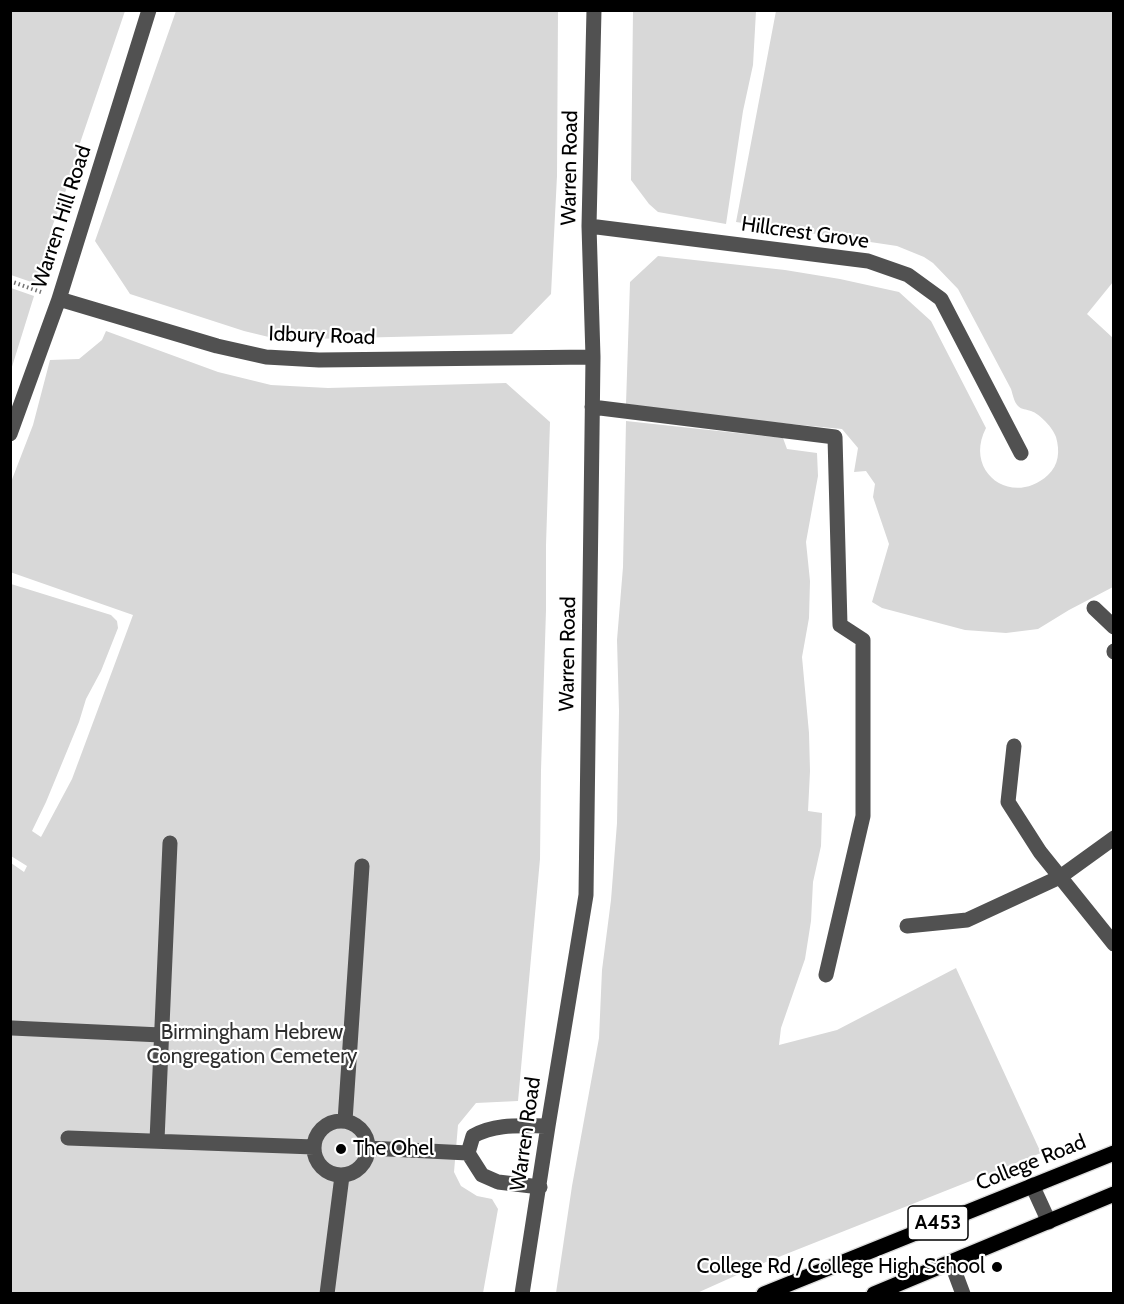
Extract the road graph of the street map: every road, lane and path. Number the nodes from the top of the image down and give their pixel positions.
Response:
1 (149, 10) edge
2 (594, 10) edge
3 (589, 226) junction
4 (10, 281) edge
5 (59, 298) junction
6 (593, 357) junction
7 (592, 407) junction
8 (10, 434) edge
9 (1021, 453) dead end
10 (1094, 608) dead end
11 (1113, 627) edge
12 (1014, 746) dead end
13 (1113, 838) edge
14 (170, 843) dead end
15 (362, 866) dead end
16 (1060, 877) junction
17 (907, 926) dead end
18 (1113, 944) edge
19 (826, 975) dead end
20 (12, 1029) edge
21 (161, 1035) junction
22 (345, 1121) junction
23 (548, 1126) junction
24 (68, 1138) dead end
25 (157, 1140) junction
26 (314, 1147) junction
27 (368, 1148) junction
28 (1113, 1153) edge
29 (468, 1154) junction
30 (342, 1176) junction
31 (1032, 1185) junction
32 (540, 1187) junction
33 (1113, 1194) edge
34 (1049, 1222) junction
35 (951, 1262) junction
36 (327, 1293) edge
37 (522, 1293) edge
38 (764, 1293) edge
39 (874, 1293) edge
40 (963, 1293) edge

1 - 5 street, Warren Hill Road
2 - 3 street, Warren Road
3 - 6 street, Warren Road
3 - 9 street, Hillcrest Grove
4 - 5 path
5 - 6 street, Idbury Road
5 - 8 street, Warren Hill Road
6 - 7 street, Warren Road
7 - 19 street
7 - 23 street, Warren Road
10 - 11 street
12 - 16 street
13 - 16 street
14 - 21 street
15 - 22 street
16 - 17 street
16 - 18 street
20 - 21 street
21 - 25 street
22 - 26 street
22 - 27 street
23 - 29 street
23 - 32 street, Warren Road
24 - 25 street
25 - 26 street
26 - 30 street
27 - 29 street
27 - 30 street
28 - 31 main road, College Road / A453
29 - 32 street
30 - 36 street
31 - 34 street
31 - 38 main road, College Road / A453
32 - 37 street, Warren Road
33 - 34 main road, A453
34 - 35 main road, A453
35 - 39 main road, A453
35 - 40 street

